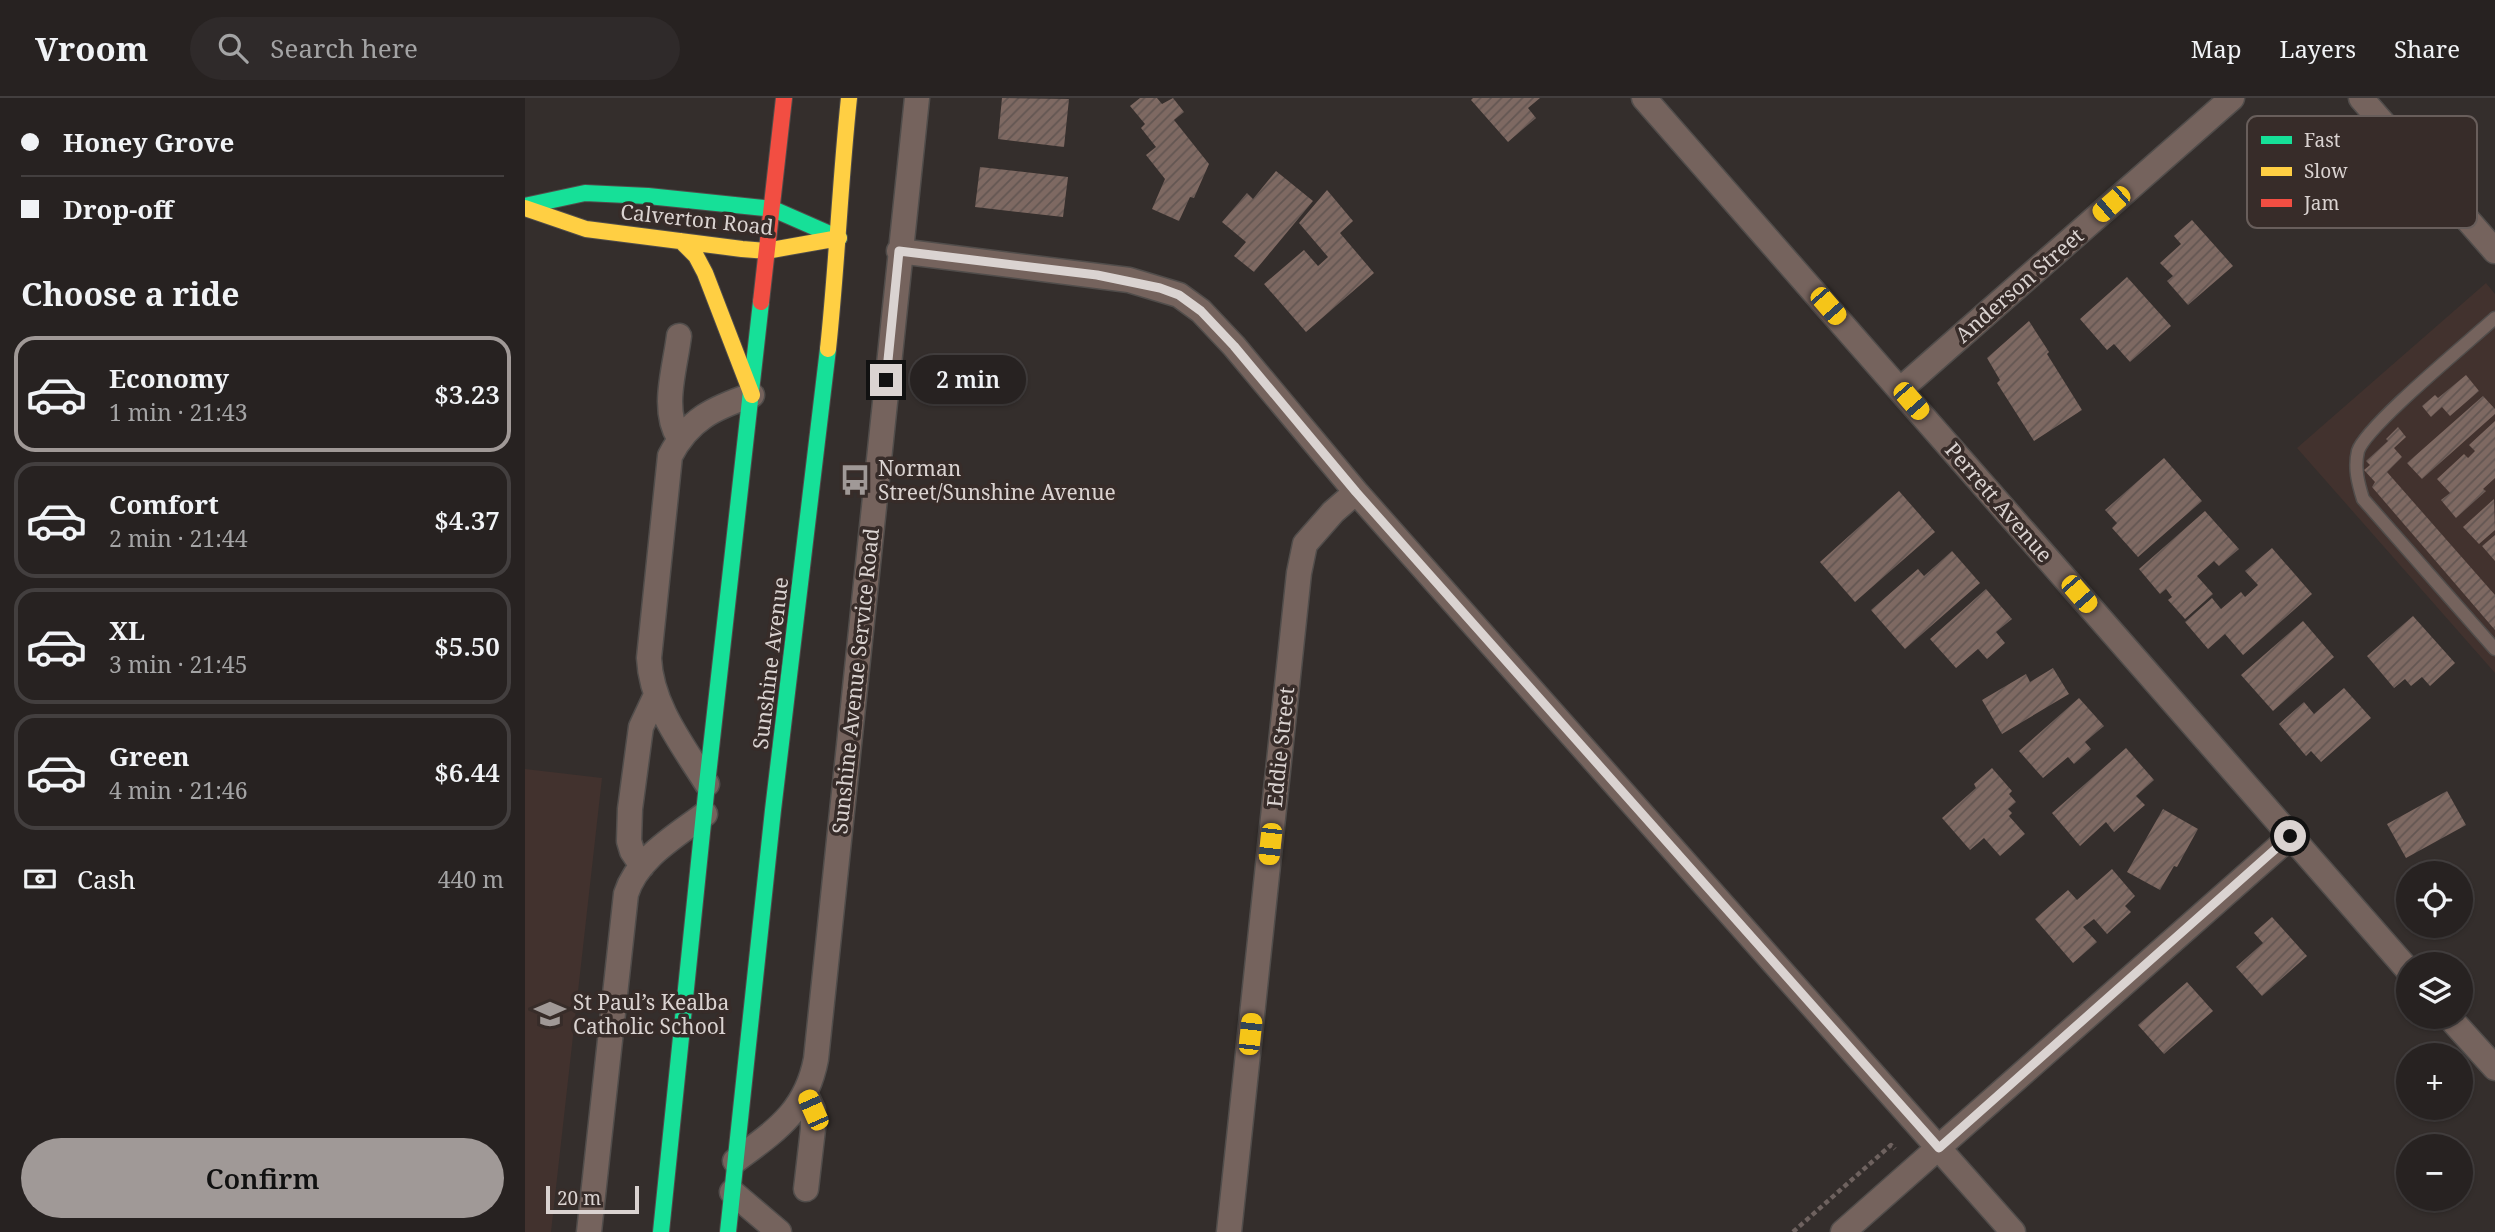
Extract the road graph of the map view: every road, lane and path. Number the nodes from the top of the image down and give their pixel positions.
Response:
1 (784, 98) edge
2 (849, 98) edge
3 (916, 98) edge
4 (1644, 98) edge
5 (2232, 98) edge
6 (2361, 98) edge
7 (2377, 116) edge
8 (525, 206) edge
9 (773, 209) junction
10 (2475, 228) edge
11 (839, 238) junction
12 (681, 241) junction
13 (767, 251) junction
14 (899, 251) junction
15 (2495, 251) edge
16 (2495, 318) edge
17 (679, 337) dead end
18 (1901, 389) junction
19 (752, 395) junction
20 (679, 439) junction
21 (1356, 492) junction
22 (2495, 649) edge
23 (656, 695) junction
24 (707, 784) junction
25 (705, 814) junction
26 (2290, 836) junction
27 (642, 866) junction
28 (2396, 956) edge
29 (2460, 1029) edge
30 (2495, 1069) edge
31 (806, 1095) junction
32 (1939, 1148) junction
33 (735, 1161) junction
34 (806, 1189) dead end
35 (732, 1192) junction
36 (589, 1232) edge
37 (661, 1232) edge
38 (728, 1232) edge
39 (779, 1232) edge
40 (1229, 1232) edge
41 (1843, 1232) edge
42 (2013, 1232) edge

1 - 9 main road
2 - 11 main road, Sunshine Avenue
3 - 14 street, Sunshine Avenue Service Road
4 - 18 street, Perrett Avenue
5 - 18 street, Anderson Street
6 - 7 street
8 - 9 main road, Calverton Road
8 - 12 main road, Calverton Road
9 - 11 main road, Calverton Road
9 - 13 main road
10 - 15 street
11 - 13 main road, Calverton Road
11 - 33 main road, Sunshine Avenue
12 - 13 main road, Calverton Road
12 - 19 main road
13 - 19 main road
14 - 21 street
14 - 31 street, Sunshine Avenue Service Road
16 - 22 lane
17 - 20 street
18 - 26 street, Perrett Avenue
19 - 20 street
19 - 24 main road
20 - 23 street
21 - 32 street
21 - 40 street, Eddie Street
23 - 24 street
23 - 27 street
24 - 25 main road
25 - 27 street
25 - 37 main road
26 - 28 street, Perrett Avenue
26 - 32 street
27 - 36 street
29 - 30 street
31 - 33 street, Sunshine Avenue Service Road
31 - 34 street, Sunshine Avenue Service Road
32 - 41 street
32 - 42 street
33 - 35 main road, Sunshine Avenue
35 - 38 main road, Sunshine Avenue
35 - 39 street

